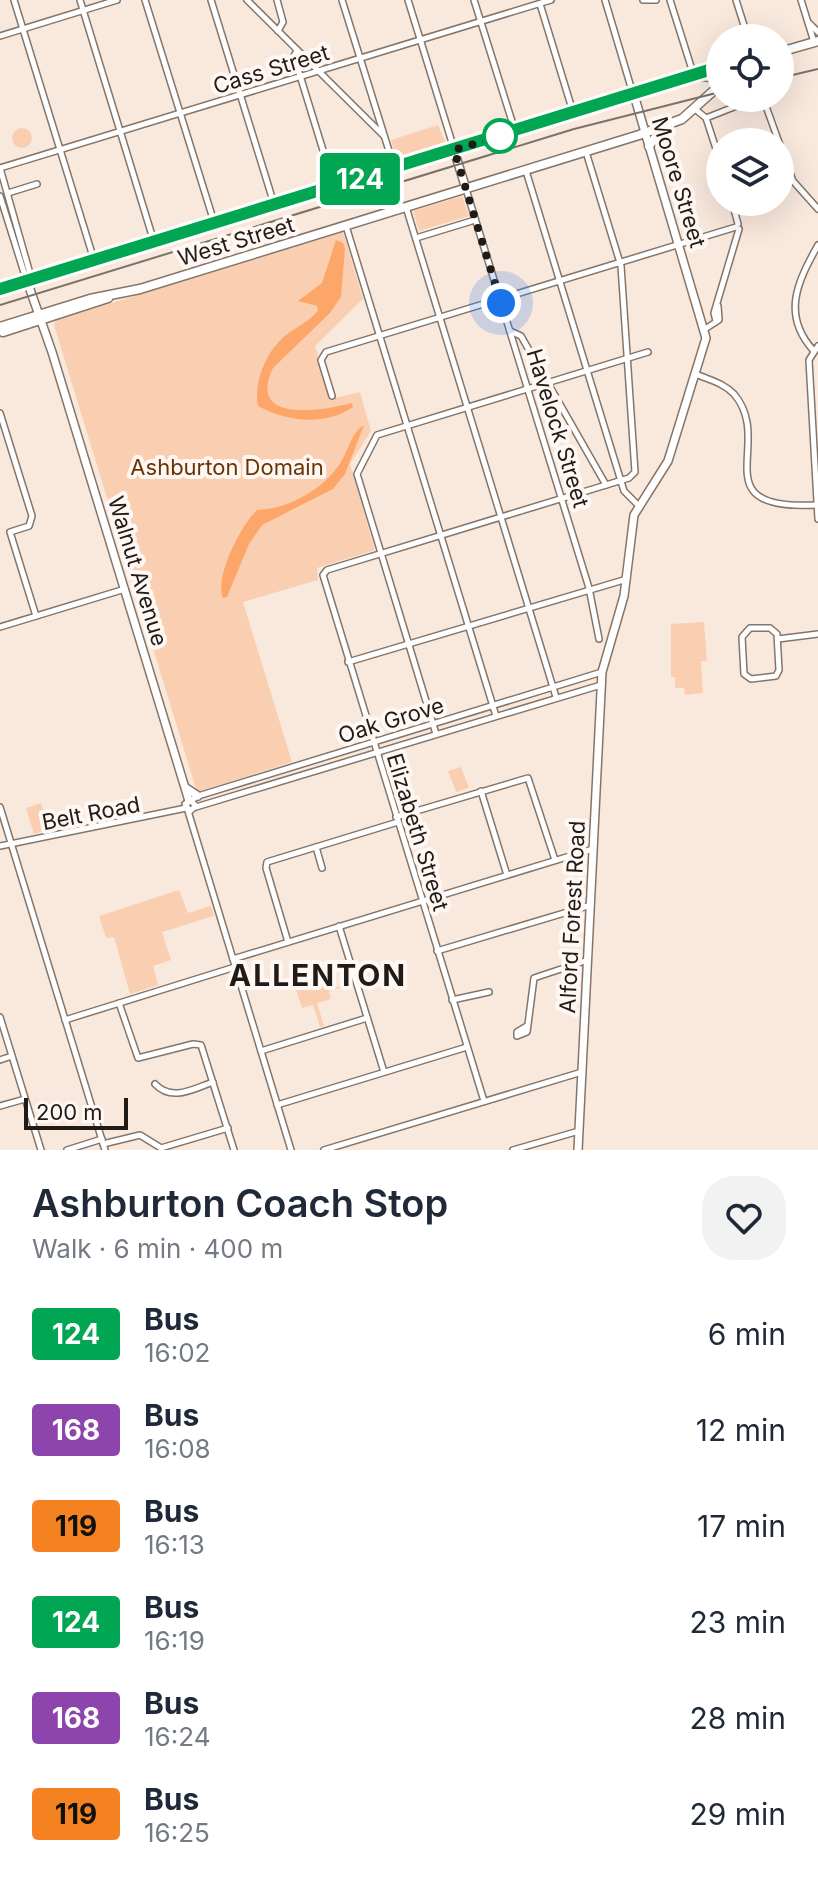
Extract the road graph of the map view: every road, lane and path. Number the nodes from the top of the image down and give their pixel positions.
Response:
1 (14, 0) edge
2 (80, 0) edge
3 (117, 0) edge
4 (145, 0) edge
5 (211, 0) edge
6 (247, 0) edge
7 (277, 0) edge
8 (342, 0) edge
9 (408, 0) edge
10 (474, 0) edge
11 (551, 0) edge
12 (605, 0) edge
13 (643, 0) edge
14 (656, 0) edge
15 (670, 0) edge
16 (736, 0) edge
17 (801, 0) edge
18 (540, 2) edge
19 (84, 13) junction
20 (481, 21) junction
21 (808, 22) junction
22 (744, 24) edge
23 (24, 31) junction
24 (278, 31) junction
25 (818, 32) edge
26 (0, 36) edge
27 (420, 40) junction
28 (816, 42) edge
29 (794, 48) edge
30 (297, 50) junction
31 (360, 58) junction
32 (318, 71) junction
33 (706, 71) edge
34 (300, 76) junction
35 (696, 76) junction
36 (706, 76) edge
37 (240, 94) junction
38 (634, 95) junction
39 (706, 98) edge
40 (695, 109) junction
41 (721, 112) edge
42 (768, 112) edge
43 (180, 113) junction
44 (361, 113) junction
45 (573, 113) junction
46 (374, 115) junction
47 (706, 118) junction
48 (369, 124) junction
49 (662, 127) junction
50 (709, 128) edge
51 (120, 131) junction
52 (515, 131) junction
53 (645, 133) junction
54 (384, 136) junction
55 (649, 146) junction
56 (60, 150) junction
57 (454, 150) junction
58 (586, 152) junction
59 (0, 168) edge
60 (394, 168) junction
61 (526, 171) junction
62 (37, 184) dead end
63 (334, 187) junction
64 (466, 189) junction
65 (8, 193) junction
66 (0, 196) edge
67 (274, 205) junction
68 (2, 206) edge
69 (406, 207) junction
70 (818, 209) edge
71 (736, 216) edge
72 (475, 220) junction
73 (214, 223) junction
74 (346, 226) junction
75 (738, 226) junction
76 (416, 238) junction
77 (22, 240) junction
78 (154, 242) junction
79 (13, 243) junction
80 (680, 244) junction
81 (818, 245) edge
82 (94, 260) junction
83 (620, 262) junction
84 (29, 280) junction
85 (560, 281) junction
86 (1, 289) edge
87 (500, 299) junction
88 (41, 317) junction
89 (440, 317) junction
90 (705, 329) junction
91 (0, 330) edge
92 (509, 330) junction
93 (380, 336) junction
94 (815, 348) edge
95 (648, 352) dead end
96 (628, 358) junction
97 (587, 371) junction
98 (696, 374) junction
99 (548, 383) junction
100 (527, 389) junction
101 (332, 396) dead end
102 (467, 407) junction
103 (0, 413) edge
104 (407, 426) junction
105 (621, 481) junction
106 (606, 485) junction
107 (561, 499) junction
108 (638, 505) junction
109 (817, 505) edge
110 (501, 517) junction
111 (818, 519) edge
112 (10, 532) junction
113 (0, 535) edge
114 (441, 536) junction
115 (381, 554) junction
116 (628, 579) junction
117 (589, 588) junction
118 (125, 589) junction
119 (529, 607) junction
120 (36, 616) junction
121 (469, 625) junction
122 (0, 627) edge
123 (818, 634) edge
124 (599, 639) dead end
125 (778, 639) junction
126 (409, 644) junction
127 (348, 662) junction
128 (602, 672) junction
129 (601, 685) junction
130 (553, 687) junction
131 (556, 697) junction
132 (493, 706) junction
133 (496, 716) junction
134 (433, 724) junction
135 (436, 734) junction
136 (373, 742) junction
137 (376, 753) junction
138 (481, 791) junction
139 (191, 804) junction
140 (0, 807) edge
141 (397, 819) junction
142 (11, 844) junction
143 (0, 846) edge
144 (316, 847) junction
145 (593, 849) junction
146 (555, 860) junction
147 (322, 868) dead end
148 (507, 875) junction
149 (422, 901) junction
150 (591, 905) junction
151 (339, 926) junction
152 (288, 942) junction
153 (437, 951) junction
154 (233, 959) junction
155 (588, 960) junction
156 (235, 967) junction
157 (489, 992) dead end
158 (452, 1000) junction
159 (119, 1003) junction
160 (0, 1017) edge
161 (367, 1018) junction
162 (65, 1020) junction
163 (527, 1026) dead end
164 (467, 1047) junction
165 (261, 1051) junction
166 (12, 1056) junction
167 (0, 1060) edge
168 (384, 1072) junction
169 (582, 1072) junction
170 (213, 1082) junction
171 (155, 1084) dead end
172 (25, 1099) junction
173 (484, 1101) junction
174 (277, 1105) junction
175 (0, 1106) edge
176 (228, 1128) junction
177 (579, 1131) junction
178 (103, 1144) edge
179 (41, 1150) edge
180 (67, 1150) edge
181 (234, 1150) edge
182 (291, 1150) edge
183 (324, 1150) edge
184 (513, 1150) edge
185 (578, 1150) edge

1 - 23 street
2 - 19 street
3 - 19 street
4 - 43 street
5 - 37 street
6 - 24 street
7 - 24 street
8 - 31 street
9 - 27 street, Havelock Street
10 - 20 street
11 - 18 street, Cass Street
12 - 38 street, Moore Street
13 - 14 street
15 - 35 street
16 - 22 street
17 - 21 street
18 - 20 street, Cass Street
18 - 45 street
19 - 23 street
19 - 51 street
20 - 27 street, Cass Street
20 - 52 street
21 - 25 street
21 - 28 street
23 - 26 street
23 - 56 street
24 - 30 street
27 - 31 street, Cass Street
27 - 57 street, Havelock Street
28 - 29 highway
30 - 32 street
30 - 34 street
31 - 32 street, Cass Street
31 - 46 street
32 - 34 street, Cass Street
32 - 44 street
33 - 35 main road
34 - 37 street, Cass Street
34 - 63 street
35 - 36 main road
35 - 38 main road
37 - 43 street, Cass Street
37 - 67 street
38 - 45 main road
38 - 53 main road, Moore Street
39 - 40 highway, West Street
40 - 47 street
40 - 49 highway, West Street
41 - 47 street
42 - 70 street
43 - 51 street, Cass Street
43 - 73 street
44 - 46 street
44 - 48 street
45 - 52 main road
46 - 48 street
46 - 54 street
47 - 50 street
48 - 54 street
49 - 53 highway, West Street
49 - 55 highway
51 - 56 street, Cass Street
51 - 78 street
52 - 57 main road
53 - 55 main road, Moore Street
53 - 58 highway, West Street
54 - 60 street
55 - 80 main road, Moore Street
56 - 59 street, Cass Street
56 - 82 street
57 - 60 main road
57 - 64 main road, Havelock Street
58 - 61 highway, West Street
58 - 83 street
59 - 65 street, Walnut Avenue
60 - 63 main road
61 - 64 highway, West Street
61 - 85 street
62 - 65 street
63 - 67 main road
64 - 69 highway, West Street
64 - 72 street, Havelock Street
65 - 77 street, Walnut Avenue
66 - 68 street, Walnut Avenue
67 - 73 main road
68 - 79 street, Walnut Avenue
69 - 74 highway, West Street
69 - 76 street
71 - 75 street
72 - 76 street
72 - 87 street, Havelock Street
73 - 78 main road
74 - 88 highway, West Street
74 - 93 street
75 - 80 street
75 - 90 street
76 - 89 street
77 - 79 street
77 - 84 street, Walnut Avenue
78 - 82 main road
79 - 84 street, Walnut Avenue
80 - 83 street
80 - 90 main road, Moore Street
81 - 94 street
82 - 84 main road
83 - 85 street
83 - 96 street
84 - 86 main road
84 - 88 main road, Walnut Avenue
85 - 87 street
85 - 97 street
87 - 89 street
87 - 92 street, Havelock Street
88 - 91 highway, West Street
88 - 118 main road, Walnut Avenue
89 - 93 street
89 - 102 street
90 - 98 main road
92 - 99 street
92 - 100 street, Havelock Street
93 - 101 street
93 - 104 street
94 - 109 street
95 - 96 street
96 - 97 street
96 - 105 street
97 - 99 street
97 - 105 street
98 - 108 main road
98 - 109 street
99 - 100 street
99 - 106 street
100 - 102 street
100 - 107 street, Havelock Street
102 - 104 street
102 - 110 street
103 - 112 street
104 - 114 street
104 - 115 street
105 - 106 street
105 - 108 street
106 - 107 street
107 - 110 street
107 - 117 street, Havelock Street
108 - 116 main road, Alford Forest Road
109 - 111 street
110 - 114 street
110 - 119 street
112 - 113 street
112 - 120 street
114 - 115 street
114 - 121 street
115 - 126 street
115 - 127 street, Elizabeth Street
116 - 117 street
116 - 128 main road, Alford Forest Road
117 - 119 street
117 - 124 street, Havelock Street
118 - 120 street
118 - 139 main road, Walnut Avenue
119 - 121 street
119 - 130 street
120 - 122 street
121 - 126 street
121 - 132 street
123 - 125 street
125 - 125 street
126 - 127 street
126 - 134 street
127 - 136 street, Elizabeth Street
128 - 129 main road, Alford Forest Road
128 - 130 street, Oak Grove
129 - 131 street, Oak Grove
129 - 145 main road, Alford Forest Road
130 - 131 street
130 - 132 street, Oak Grove
131 - 133 street, Oak Grove
132 - 133 street
132 - 134 street, Oak Grove
133 - 135 street, Oak Grove
134 - 135 street
134 - 136 street, Oak Grove
135 - 137 street, Oak Grove
136 - 137 street, Elizabeth Street
136 - 139 street, Oak Grove
137 - 139 street, Oak Grove
137 - 141 street, Elizabeth Street
138 - 141 street
138 - 146 street
138 - 148 street
139 - 142 street, Belt Road
139 - 154 street
140 - 142 street
141 - 144 street
141 - 149 street, Elizabeth Street
142 - 143 street, Belt Road
142 - 162 street
144 - 147 street
144 - 152 street
145 - 146 street
145 - 150 main road, Alford Forest Road
146 - 148 street
148 - 149 street
149 - 151 street
149 - 153 street, Elizabeth Street
150 - 153 street
150 - 155 main road, Alford Forest Road
151 - 152 street
151 - 161 street
152 - 154 street
153 - 158 street, Elizabeth Street
154 - 156 street
155 - 163 street
155 - 169 main road, Alford Forest Road
156 - 159 street
156 - 165 street
157 - 158 street
158 - 164 street, Elizabeth Street
159 - 162 street
159 - 170 street
160 - 166 street
161 - 165 street
161 - 168 street
162 - 178 street
164 - 168 street
164 - 173 street, Elizabeth Street
165 - 174 street
166 - 167 street
166 - 172 street
168 - 174 street
169 - 173 street
169 - 177 main road, Alford Forest Road
170 - 171 street
170 - 176 street
172 - 175 street
172 - 179 street
173 - 183 street
174 - 182 street
176 - 178 street
176 - 181 street
177 - 184 street
177 - 185 main road, Alford Forest Road
178 - 180 street

